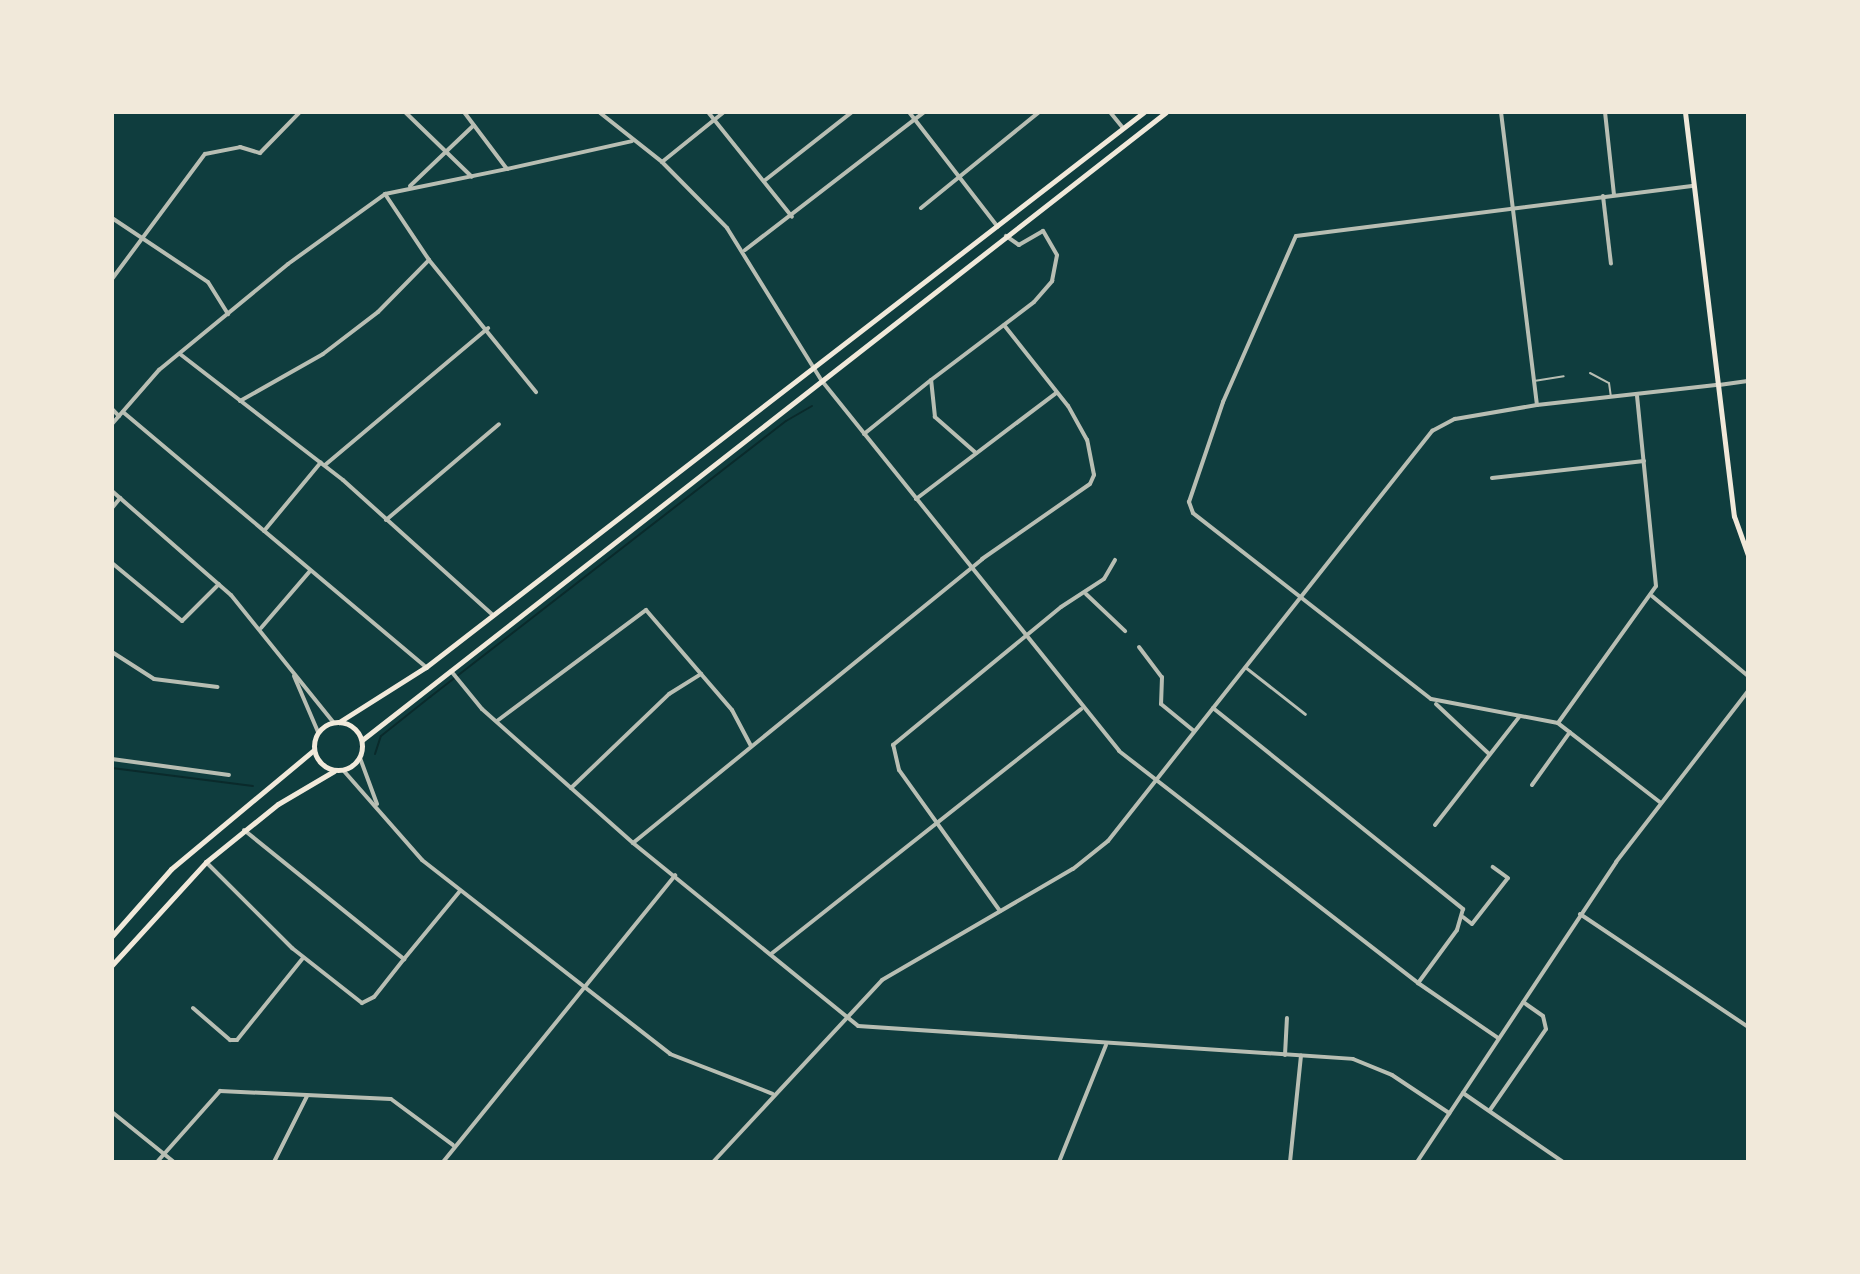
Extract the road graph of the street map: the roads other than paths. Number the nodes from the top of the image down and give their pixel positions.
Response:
1 (300, 112) edge
2 (405, 112) edge
3 (464, 112) edge
4 (599, 112) edge
5 (708, 112) edge
6 (724, 112) edge
7 (852, 112) edge
8 (909, 112) edge
9 (924, 112) edge
10 (1039, 112) edge
11 (1110, 112) edge
12 (1144, 112) edge
13 (1166, 112) edge
14 (1501, 112) edge
15 (1605, 112) edge
16 (1685, 112) edge
17 (915, 119) junction
18 (714, 120) junction
19 (474, 125) junction
20 (1123, 128) junction
21 (632, 141) junction
22 (442, 153) junction
23 (662, 162) junction
24 (507, 169) junction
25 (472, 177) junction
26 (959, 177) junction
27 (764, 181) junction
28 (410, 186) junction
29 (1694, 186) junction
30 (385, 194) junction
31 (1614, 195) junction
32 (1603, 196) junction
33 (921, 208) dead end
34 (1511, 209) junction
35 (792, 217) junction
36 (112, 218) edge
37 (998, 227) junction
38 (1006, 236) junction
39 (147, 238) junction
40 (745, 250) junction
41 (429, 260) junction
42 (1611, 264) dead end
43 (112, 279) edge
44 (228, 315) junction
45 (1004, 325) junction
46 (488, 328) junction
47 (180, 354) junction
48 (813, 369) junction
49 (1590, 373) dead end
50 (1564, 376) dead end
51 (931, 380) junction
52 (822, 381) junction
53 (1534, 381) junction
54 (1748, 381) edge
55 (1716, 385) junction
56 (536, 392) dead end
57 (1056, 393) junction
58 (1637, 396) junction
59 (1611, 399) junction
60 (240, 401) junction
61 (1537, 405) junction
62 (112, 409) edge
63 (121, 414) junction
64 (112, 424) edge
65 (499, 424) dead end
66 (864, 434) junction
67 (976, 453) junction
68 (1644, 461) junction
69 (323, 464) junction
70 (1492, 478) dead end
71 (112, 491) edge
72 (120, 498) junction
73 (916, 499) junction
74 (112, 508) edge
75 (386, 520) junction
76 (264, 531) junction
77 (1748, 555) edge
78 (1115, 560) dead end
79 (112, 563) edge
80 (310, 571) junction
81 (971, 571) junction
82 (219, 584) junction
83 (1086, 594) junction
84 (1300, 596) junction
85 (1652, 596) junction
86 (493, 615) junction
87 (261, 628) junction
88 (1125, 631) dead end
89 (1023, 638) junction
90 (1139, 647) dead end
91 (112, 652) edge
92 (289, 666) junction
93 (426, 667) junction
94 (1245, 667) junction
95 (451, 671) junction
96 (701, 674) junction
97 (1748, 676) edge
98 (218, 687) dead end
99 (1748, 691) edge
100 (1431, 699) junction
101 (1213, 708) junction
102 (1081, 709) junction
103 (1305, 714) dead end
104 (1520, 716) junction
105 (497, 721) junction
106 (336, 722) junction
107 (1558, 723) junction
108 (1194, 731) junction
109 (318, 732) junction
110 (1570, 732) junction
111 (362, 740) junction
112 (751, 746) junction
113 (314, 750) junction
114 (1489, 754) junction
115 (360, 758) junction
116 (112, 759) edge
117 (343, 770) junction
118 (334, 771) junction
119 (229, 775) dead end
120 (1155, 780) junction
121 (1532, 785) dead end
122 (571, 788) junction
123 (1661, 803) junction
124 (378, 807) junction
125 (936, 823) junction
126 (1435, 825) dead end
127 (244, 830) junction
128 (633, 843) junction
129 (206, 862) junction
130 (1493, 867) dead end
131 (675, 875) junction
132 (460, 891) junction
133 (1000, 911) junction
134 (1580, 914) junction
135 (1463, 917) junction
136 (112, 936) edge
137 (771, 954) junction
138 (303, 958) junction
139 (404, 959) junction
140 (112, 965) edge
141 (1418, 983) junction
142 (582, 984) junction
143 (1523, 1002) junction
144 (193, 1008) dead end
145 (844, 1016) junction
146 (1287, 1018) dead end
147 (1748, 1027) edge
148 (1498, 1038) junction
149 (1106, 1045) junction
150 (1285, 1055) junction
151 (1301, 1056) junction
152 (1463, 1093) junction
153 (773, 1094) junction
154 (307, 1096) junction
155 (1490, 1110) junction
156 (112, 1112) edge
157 (1449, 1113) junction
158 (453, 1145) junction
159 (164, 1154) junction
160 (157, 1162) edge
161 (174, 1162) edge
162 (274, 1162) edge
163 (443, 1162) edge
164 (713, 1162) edge
165 (1059, 1162) edge
166 (1290, 1162) edge
167 (1417, 1162) edge
168 (1563, 1162) edge

1 - 39 street
2 - 22 street
3 - 19 street
4 - 21 street
5 - 18 street
6 - 18 street
7 - 27 street
8 - 17 street
9 - 17 street
10 - 26 street
11 - 20 street
12 - 20 main road
13 - 38 main road
14 - 34 street
15 - 31 street
16 - 29 main road
17 - 26 street
17 - 35 street
18 - 23 street
18 - 27 street
19 - 22 street
19 - 24 street
20 - 37 main road
21 - 23 street
21 - 24 street
22 - 25 street
22 - 28 street
23 - 40 street
24 - 25 street
25 - 28 street
26 - 33 street
26 - 37 street
27 - 35 street
28 - 30 street
29 - 31 street
29 - 55 main road
30 - 41 street
30 - 44 street
31 - 32 street
32 - 34 street
32 - 42 street
34 - 53 street
34 - 84 street
35 - 40 street
36 - 39 street
37 - 48 main road
38 - 45 street
38 - 52 main road
39 - 43 street
39 - 44 street
40 - 48 street
41 - 46 street
41 - 60 street
44 - 47 street
45 - 51 street
45 - 57 street
46 - 56 street
46 - 69 street
47 - 60 street
47 - 63 street
48 - 52 street
48 - 86 main road
49 - 59 lane
50 - 53 lane
51 - 66 street
51 - 67 street
52 - 66 street
52 - 95 main road
53 - 61 street
54 - 55 street
55 - 58 street
55 - 77 main road
57 - 67 street
57 - 81 street
58 - 59 street
58 - 68 street
59 - 61 street
60 - 69 street
61 - 84 street
62 - 63 street
63 - 64 street
63 - 76 street
65 - 75 street
66 - 73 street
67 - 73 street
68 - 70 street
68 - 85 street
69 - 75 street
69 - 76 street
71 - 72 street
72 - 74 street
72 - 82 street
73 - 81 street
75 - 86 street
76 - 80 street
78 - 83 street
79 - 82 street
80 - 87 street
80 - 93 street
81 - 89 street
81 - 112 street
82 - 87 street
83 - 88 street
83 - 89 street
84 - 94 street
84 - 100 street
85 - 97 street
85 - 107 street
86 - 93 main road
87 - 92 street
89 - 102 street
89 - 125 street
90 - 108 street
91 - 98 street
92 - 106 street
92 - 109 street
93 - 106 main road
94 - 101 street
94 - 103 street
95 - 105 street
95 - 111 main road
96 - 105 street
96 - 112 street
96 - 122 street
99 - 123 street
100 - 104 street
100 - 114 street
101 - 108 street
101 - 135 street
102 - 120 street
102 - 125 street
104 - 107 street
104 - 114 street
105 - 122 street
106 - 109 main road
106 - 111 main road
107 - 110 street
108 - 120 street
109 - 113 main road
110 - 121 street
110 - 123 street
111 - 115 main road
112 - 128 street
113 - 118 main road
113 - 136 main road
114 - 126 street
115 - 117 main road
115 - 124 street
116 - 119 street
117 - 118 main road
117 - 124 street
118 - 127 main road
120 - 133 street
120 - 141 street
122 - 128 street
123 - 134 street
124 - 132 street
125 - 133 street
125 - 137 street
127 - 129 main road
127 - 139 street
128 - 131 street
129 - 138 street
129 - 140 main road
130 - 135 street
131 - 137 street
131 - 142 street
132 - 139 street
132 - 142 street
133 - 145 street
134 - 143 street
134 - 147 street
135 - 141 street
137 - 145 street
138 - 139 street
138 - 144 street
141 - 148 street
142 - 153 street
142 - 158 street
143 - 148 street
143 - 155 street
145 - 149 street
145 - 153 street
146 - 150 street
148 - 152 street
149 - 150 street
149 - 165 street
150 - 151 street
151 - 157 street
151 - 166 street
152 - 155 street
152 - 157 street
153 - 164 street
154 - 158 street
154 - 159 street
154 - 162 street
155 - 168 street
156 - 159 street
157 - 167 street
158 - 163 street
159 - 160 street
159 - 161 street

